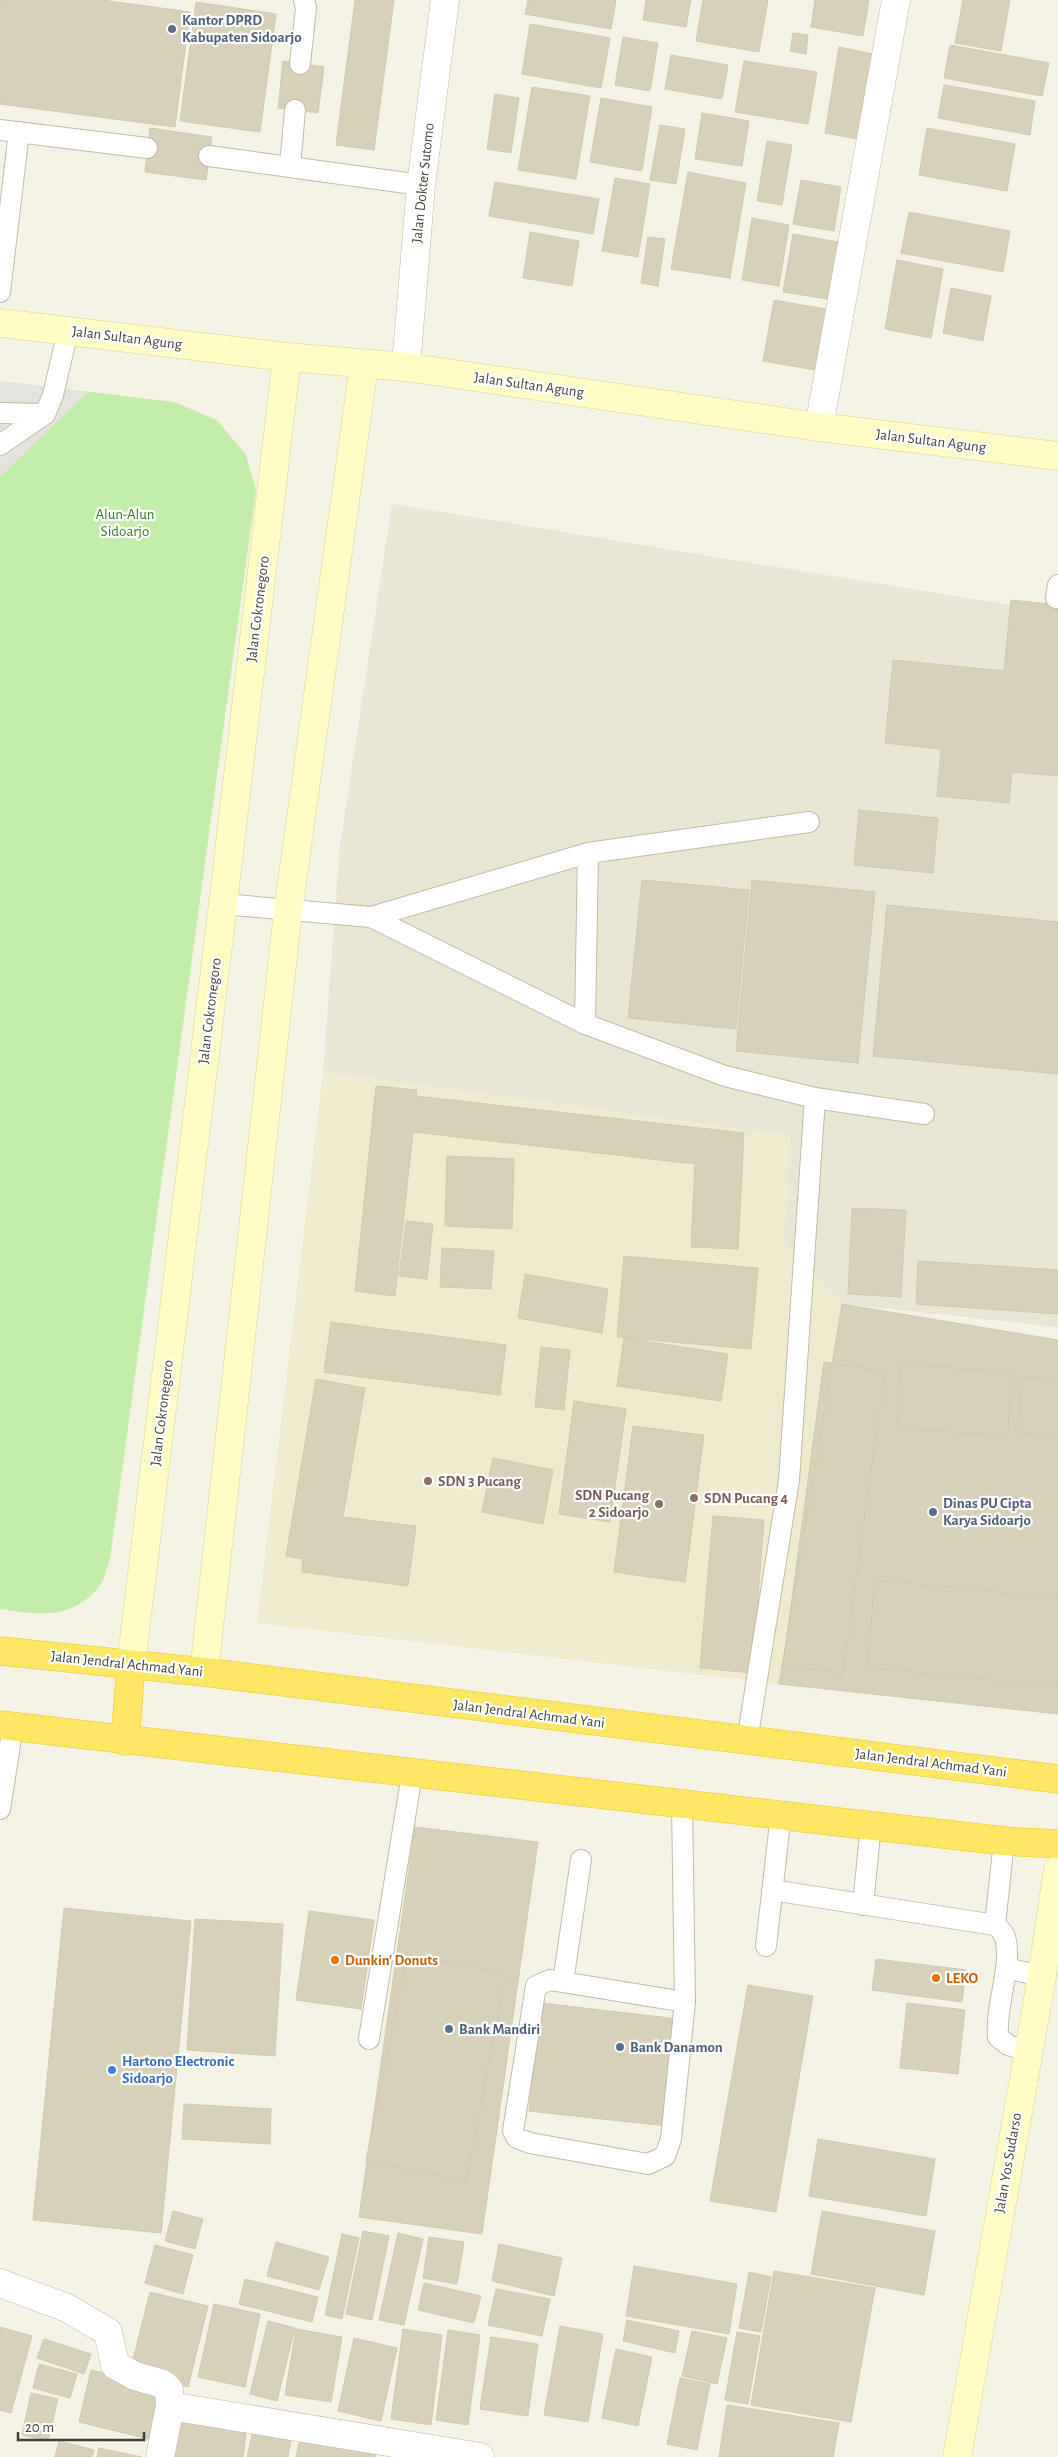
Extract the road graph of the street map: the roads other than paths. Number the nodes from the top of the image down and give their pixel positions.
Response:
1 (304, 0) edge
2 (445, 0) edge
3 (896, 0) edge
4 (300, 64) dead end
5 (295, 110) dead end
6 (10, 131) edge
7 (148, 148) dead end
8 (209, 156) dead end
9 (290, 167) junction
10 (421, 184) junction
11 (0, 292) edge
12 (0, 323) edge
13 (68, 331) junction
14 (287, 357) junction
15 (364, 365) junction
16 (406, 367) junction
17 (0, 413) edge
18 (45, 414) junction
19 (819, 427) junction
20 (0, 445) edge
21 (1058, 456) edge
22 (809, 822) dead end
23 (588, 853) junction
24 (223, 904) junction
25 (288, 911) junction
26 (372, 917) junction
27 (585, 1024) junction
28 (815, 1098) junction
29 (924, 1114) dead end
30 (0, 1651) edge
31 (131, 1665) junction
32 (204, 1672) junction
33 (6, 1726) edge
34 (125, 1741) junction
35 (747, 1741) junction
36 (412, 1774) junction
37 (1058, 1779) edge
38 (682, 1803) junction
39 (0, 1809) edge
40 (781, 1814) junction
41 (871, 1824) junction
42 (1004, 1842) junction
43 (1058, 1844) edge
44 (580, 1860) dead end
45 (1058, 1869) edge
46 (772, 1890) junction
47 (863, 1905) junction
48 (995, 1924) junction
49 (766, 1946) dead end
50 (1006, 1968) junction
51 (1042, 1976) junction
52 (562, 1982) junction
53 (685, 2002) junction
54 (369, 2039) dead end
55 (1028, 2051) junction
56 (0, 2283) edge
57 (170, 2406) junction
58 (389, 2450) edge
59 (160, 2457) edge
60 (480, 2457) edge
61 (957, 2457) edge

1 - 4 lane
2 - 10 street, Jalan Dokter Sutomo
3 - 19 street
5 - 9 lane
6 - 7 lane
6 - 11 lane
8 - 9 lane
9 - 10 lane
10 - 16 street, Jalan Dokter Sutomo
12 - 13 street, Jalan Sultan Agung
13 - 14 street, Jalan Sultan Agung
13 - 18 lane
14 - 15 street, Jalan Sultan Agung
14 - 24 street, Jalan Cokronegoro
15 - 16 street, Jalan Sultan Agung
15 - 25 street
16 - 19 street, Jalan Sultan Agung
17 - 18 lane
18 - 20 lane
19 - 21 street, Jalan Sultan Agung
22 - 23 lane
23 - 26 lane
23 - 27 lane
24 - 25 lane
24 - 31 street, Jalan Cokronegoro
25 - 26 lane
25 - 32 street
26 - 27 lane
27 - 28 lane
28 - 29 lane
28 - 35 lane
30 - 31 highway, Jalan Jendral Achmad Yani
31 - 32 highway, Jalan Jendral Achmad Yani
31 - 34 highway
32 - 35 highway, Jalan Jendral Achmad Yani
33 - 34 highway
33 - 39 lane
34 - 36 highway
35 - 37 highway, Jalan Jendral Achmad Yani
36 - 38 highway
36 - 54 lane
38 - 40 highway
38 - 53 lane
40 - 41 highway
40 - 46 lane
41 - 42 highway
41 - 47 lane
42 - 43 highway
42 - 48 lane
44 - 52 lane
45 - 51 street, Jalan Yos Sudarso
46 - 47 lane
46 - 49 lane
47 - 48 lane
48 - 50 lane
50 - 51 lane
50 - 55 lane
51 - 55 street, Jalan Yos Sudarso
52 - 53 lane
52 - 53 lane
55 - 61 street, Jalan Yos Sudarso
56 - 57 street
57 - 58 street
57 - 59 street
58 - 60 street

